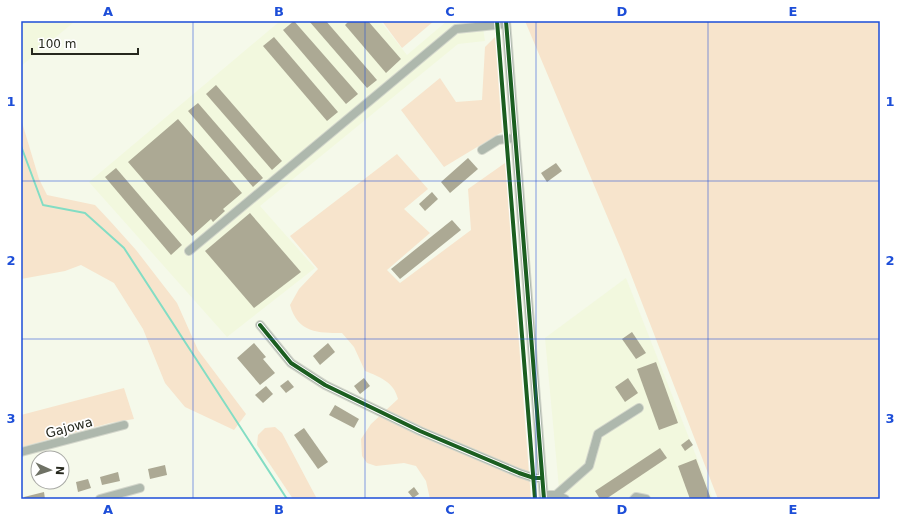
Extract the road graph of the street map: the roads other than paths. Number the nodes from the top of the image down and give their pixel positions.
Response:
1 (506, 23) edge
2 (515, 138) junction
3 (482, 150) dead end
4 (189, 251) dead end
5 (260, 325) dead end
6 (639, 408) dead end
7 (124, 425) dead end
8 (21, 452) edge
9 (542, 478) junction
10 (140, 488) dead end
11 (556, 495) junction
12 (544, 497) edge
13 (100, 499) edge
14 (565, 499) edge
15 (634, 499) edge
16 (646, 499) edge

1 - 2 street
1 - 4 street
2 - 3 street
2 - 9 street
5 - 9 street
6 - 11 street
7 - 8 street, Gajowa
9 - 12 street
10 - 13 street
11 - 12 street
11 - 14 street
15 - 16 street

